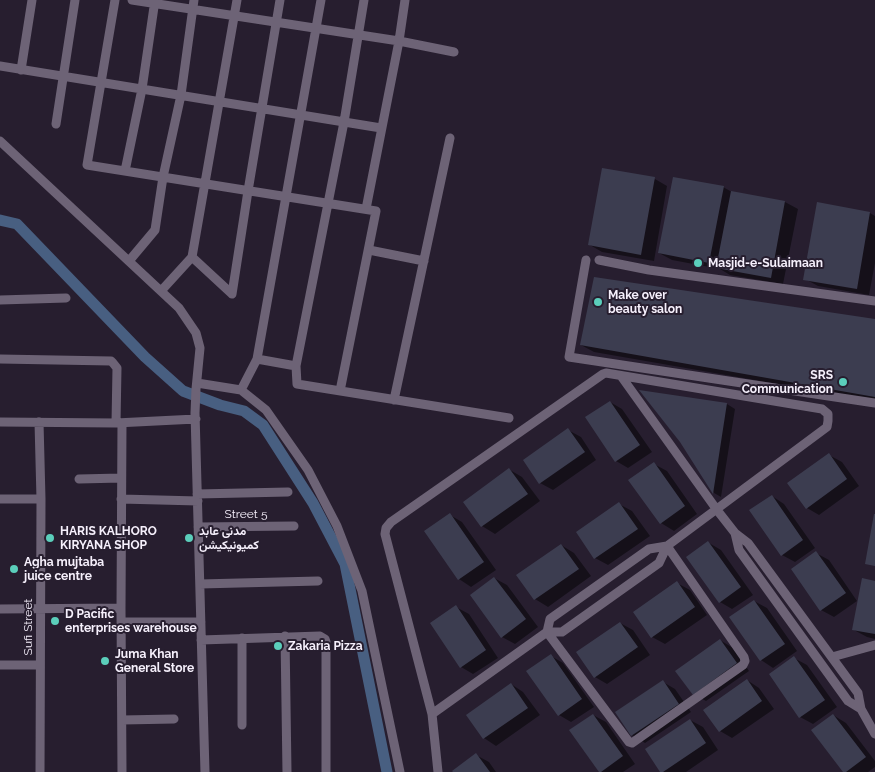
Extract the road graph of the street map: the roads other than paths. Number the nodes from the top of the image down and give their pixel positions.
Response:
1 (32, 0) edge
2 (75, 0) edge
3 (115, 0) edge
4 (132, 0) edge
5 (237, 0) edge
6 (280, 0) edge
7 (321, 0) edge
8 (364, 0) edge
9 (405, 0) edge
10 (154, 2) edge
11 (194, 5) edge
12 (234, 16) junction
13 (276, 22) junction
14 (316, 28) junction
15 (359, 35) junction
16 (398, 41) junction
17 (454, 52) dead end
18 (0, 66) edge
19 (21, 70) junction
20 (62, 76) junction
21 (101, 83) junction
22 (142, 89) junction
23 (181, 95) junction
24 (219, 102) junction
25 (262, 108) junction
26 (300, 115) junction
27 (344, 122) junction
28 (56, 124) dead end
29 (381, 128) junction
30 (450, 138) dead end
31 (0, 141) edge
32 (125, 171) junction
33 (163, 177) junction
34 (205, 184) junction
35 (248, 191) junction
36 (286, 197) junction
37 (328, 204) junction
38 (366, 209) junction
39 (369, 250) junction
40 (192, 257) junction
41 (586, 260) dead end
42 (599, 260) dead end
43 (129, 261) junction
44 (424, 261) junction
45 (161, 291) junction
46 (66, 298) dead end
47 (0, 300) edge
48 (875, 301) edge
49 (0, 359) edge
50 (257, 359) junction
51 (296, 366) junction
52 (621, 376) junction
53 (196, 386) junction
54 (241, 390) junction
55 (340, 391) junction
56 (394, 400) junction
57 (875, 403) edge
58 (195, 416) junction
59 (509, 418) dead end
60 (0, 422) edge
61 (39, 422) junction
62 (119, 423) junction
63 (121, 478) junction
64 (79, 479) dead end
65 (288, 492) dead end
66 (0, 498) edge
67 (198, 498) junction
68 (40, 499) junction
69 (121, 499) junction
70 (717, 510) junction
71 (294, 526) dead end
72 (198, 527) junction
73 (735, 533) junction
74 (667, 546) junction
75 (318, 581) dead end
76 (200, 584) junction
77 (600, 584) junction
78 (610, 598) junction
79 (121, 608) junction
80 (0, 609) edge
81 (40, 609) junction
82 (121, 622) junction
83 (201, 622) junction
84 (546, 632) junction
85 (285, 636) junction
86 (242, 638) junction
87 (201, 640) junction
88 (875, 645) edge
89 (832, 657) junction
90 (0, 665) edge
91 (40, 665) junction
92 (861, 709) junction
93 (432, 714) junction
94 (174, 719) dead end
95 (122, 720) junction
96 (242, 725) dead end
97 (875, 734) edge
98 (40, 772) edge
99 (122, 772) edge
100 (205, 772) edge
101 (286, 772) edge
102 (326, 772) edge
103 (400, 772) edge
104 (438, 772) edge

1 - 19 street
2 - 20 street
3 - 21 street
4 - 10 street
5 - 12 street
6 - 13 street
7 - 14 street
8 - 15 street
9 - 16 street
10 - 11 street
10 - 22 street
11 - 12 street
11 - 23 street
12 - 13 street
12 - 24 street
13 - 14 street
13 - 25 street
14 - 15 street
14 - 26 street
15 - 16 street
15 - 27 street
16 - 17 street
16 - 29 street
18 - 19 street
19 - 20 street
20 - 21 street
20 - 28 street
21 - 22 street
21 - 32 street
22 - 23 street
22 - 32 street
23 - 24 street
23 - 33 street
24 - 25 street
24 - 34 street
25 - 26 street
25 - 35 street
26 - 27 street
26 - 36 street
27 - 29 street
27 - 37 street
29 - 38 street
30 - 44 street
31 - 43 street
32 - 33 street
33 - 34 street
33 - 43 street
34 - 35 street
34 - 40 street
35 - 36 street
35 - 40 street
36 - 37 street
36 - 50 street
37 - 38 street
37 - 51 street
38 - 39 street
39 - 44 street
39 - 55 street
40 - 45 street
41 - 57 street
42 - 48 street
43 - 45 street
44 - 56 street
45 - 53 street
46 - 47 street
49 - 62 street
50 - 51 street
50 - 54 street
51 - 55 street
52 - 70 street
52 - 70 street
52 - 93 street
53 - 54 street
53 - 58 street
54 - 103 street
55 - 56 street
56 - 59 street
58 - 62 street
58 - 67 street
60 - 61 street
61 - 62 street
61 - 68 street, Sufi Street
62 - 63 street
63 - 64 street
63 - 69 street
65 - 67 street
66 - 68 street
67 - 69 street
67 - 72 street
68 - 81 street, Sufi Street
69 - 79 street
70 - 73 street
70 - 74 street
71 - 72 street, Street 5
72 - 76 street
73 - 89 street
73 - 92 street
74 - 77 street
74 - 78 street
74 - 84 street
75 - 76 street
76 - 83 street
77 - 78 street
77 - 84 street
78 - 84 street
79 - 81 street
79 - 82 street
80 - 81 street
81 - 91 street, Sufi Street
82 - 83 street
82 - 95 street
83 - 87 street
84 - 93 street
85 - 86 street
85 - 101 street
85 - 102 street
86 - 87 street
86 - 96 street
87 - 100 street
88 - 89 street
89 - 92 street
90 - 91 street
91 - 98 street, Sufi Street
92 - 97 street
93 - 104 street
94 - 95 street
95 - 99 street

